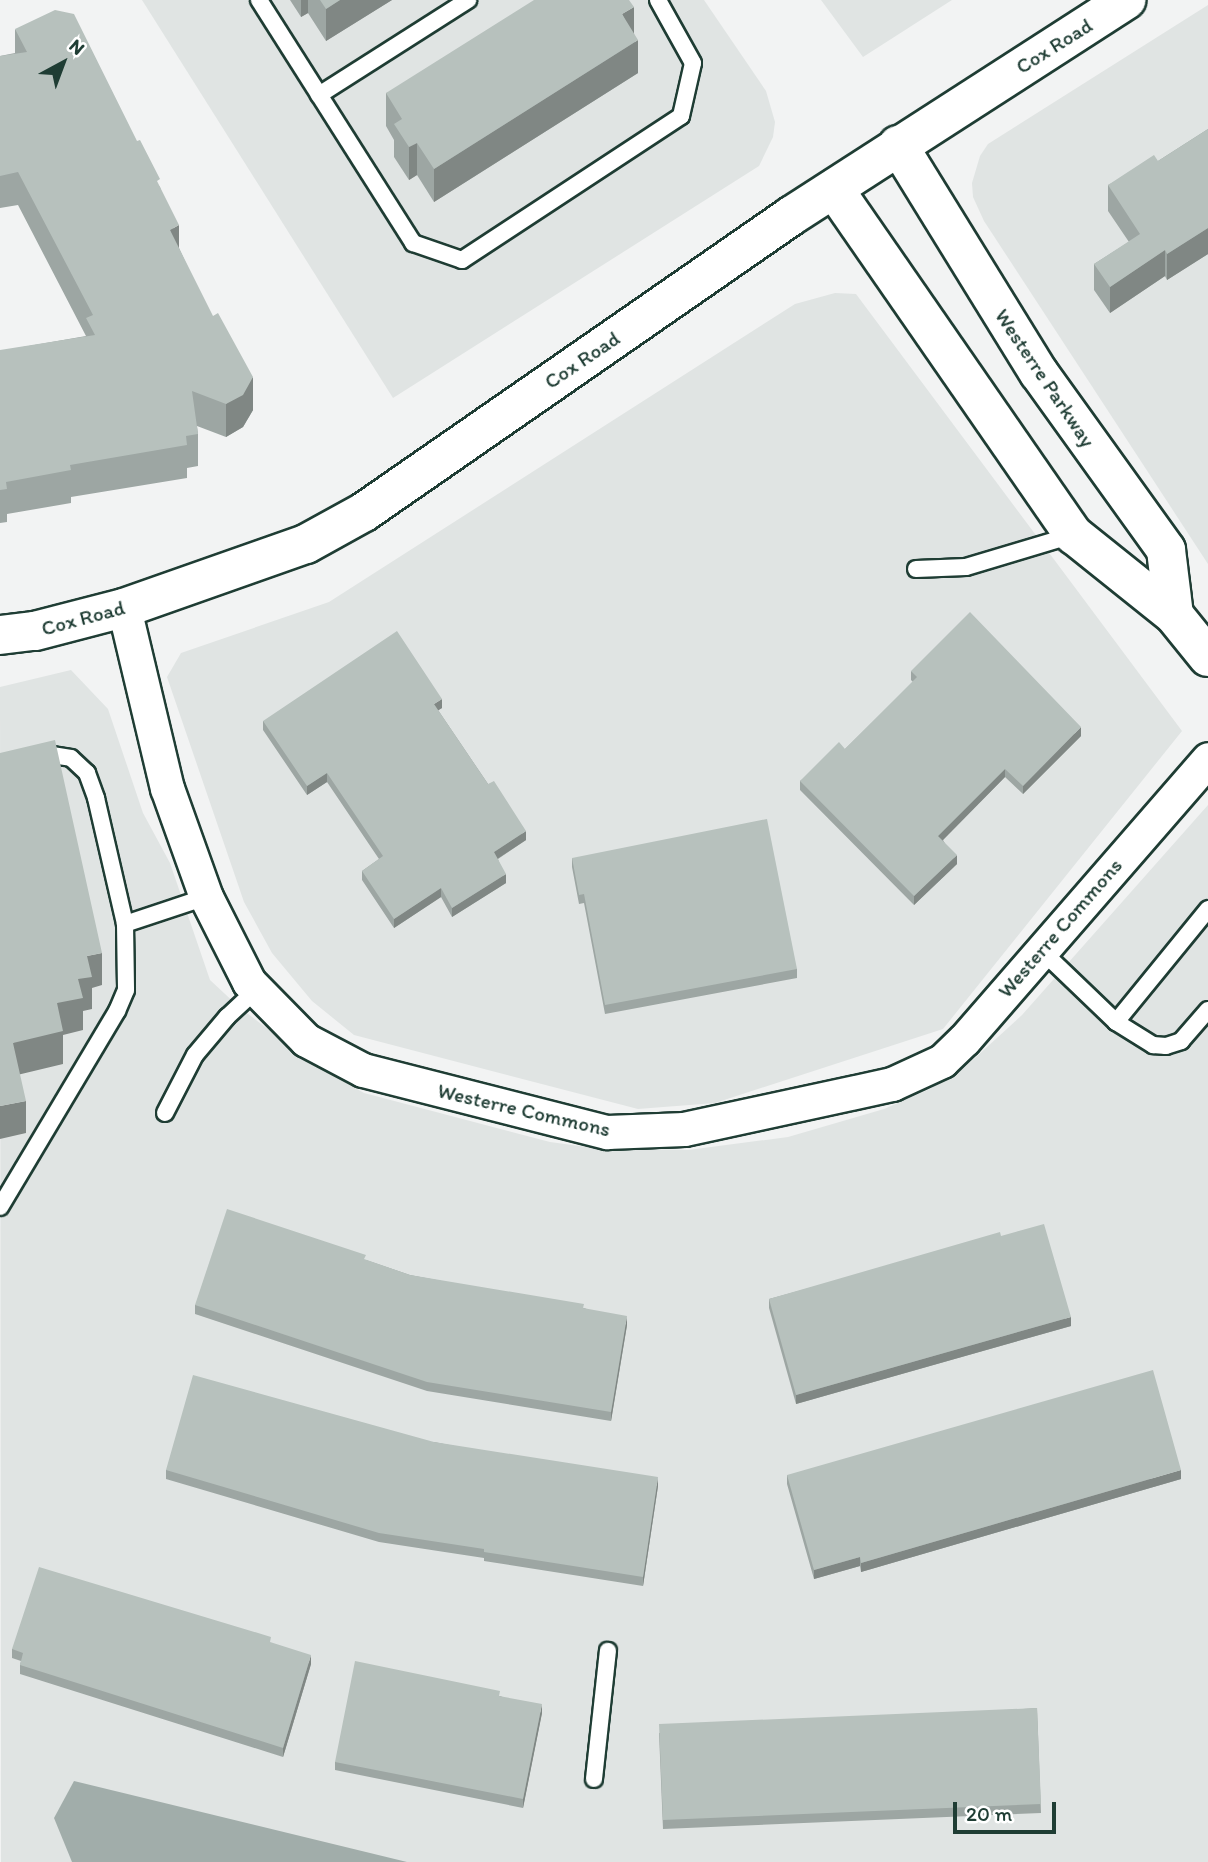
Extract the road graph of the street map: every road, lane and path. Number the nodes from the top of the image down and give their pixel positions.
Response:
1 (259, 0) edge
2 (468, 0) edge
3 (658, 0) edge
4 (1126, 0) edge
5 (319, 95) junction
6 (898, 145) junction
7 (834, 189) junction
8 (1074, 535) junction
9 (916, 569) dead end
10 (124, 608) junction
11 (1174, 615) junction
12 (0, 635) edge
13 (1208, 657) edge
14 (1208, 759) edge
15 (0, 766) edge
16 (205, 897) junction
17 (1208, 909) edge
18 (125, 924) junction
19 (1041, 950) junction
20 (257, 989) junction
21 (1208, 1010) edge
22 (1116, 1022) junction
23 (165, 1113) dead end
24 (0, 1207) edge
25 (608, 1651) dead end
26 (594, 1779) dead end

1 - 5 lane
2 - 5 lane
3 - 5 lane
4 - 6 main road, Cox Road
6 - 7 main road, Cox Road
6 - 11 main road, Westerre Parkway
7 - 8 main road
7 - 10 main road, Cox Road
8 - 9 lane
8 - 11 main road
10 - 12 main road, Cox Road
10 - 16 street, Westerre Commons
11 - 13 main road
14 - 19 street, Westerre Commons
15 - 18 lane
16 - 18 lane
16 - 20 street, Westerre Commons
17 - 22 lane
18 - 24 lane
19 - 20 street, Westerre Commons
19 - 22 lane
20 - 23 lane
21 - 22 lane
25 - 26 lane

